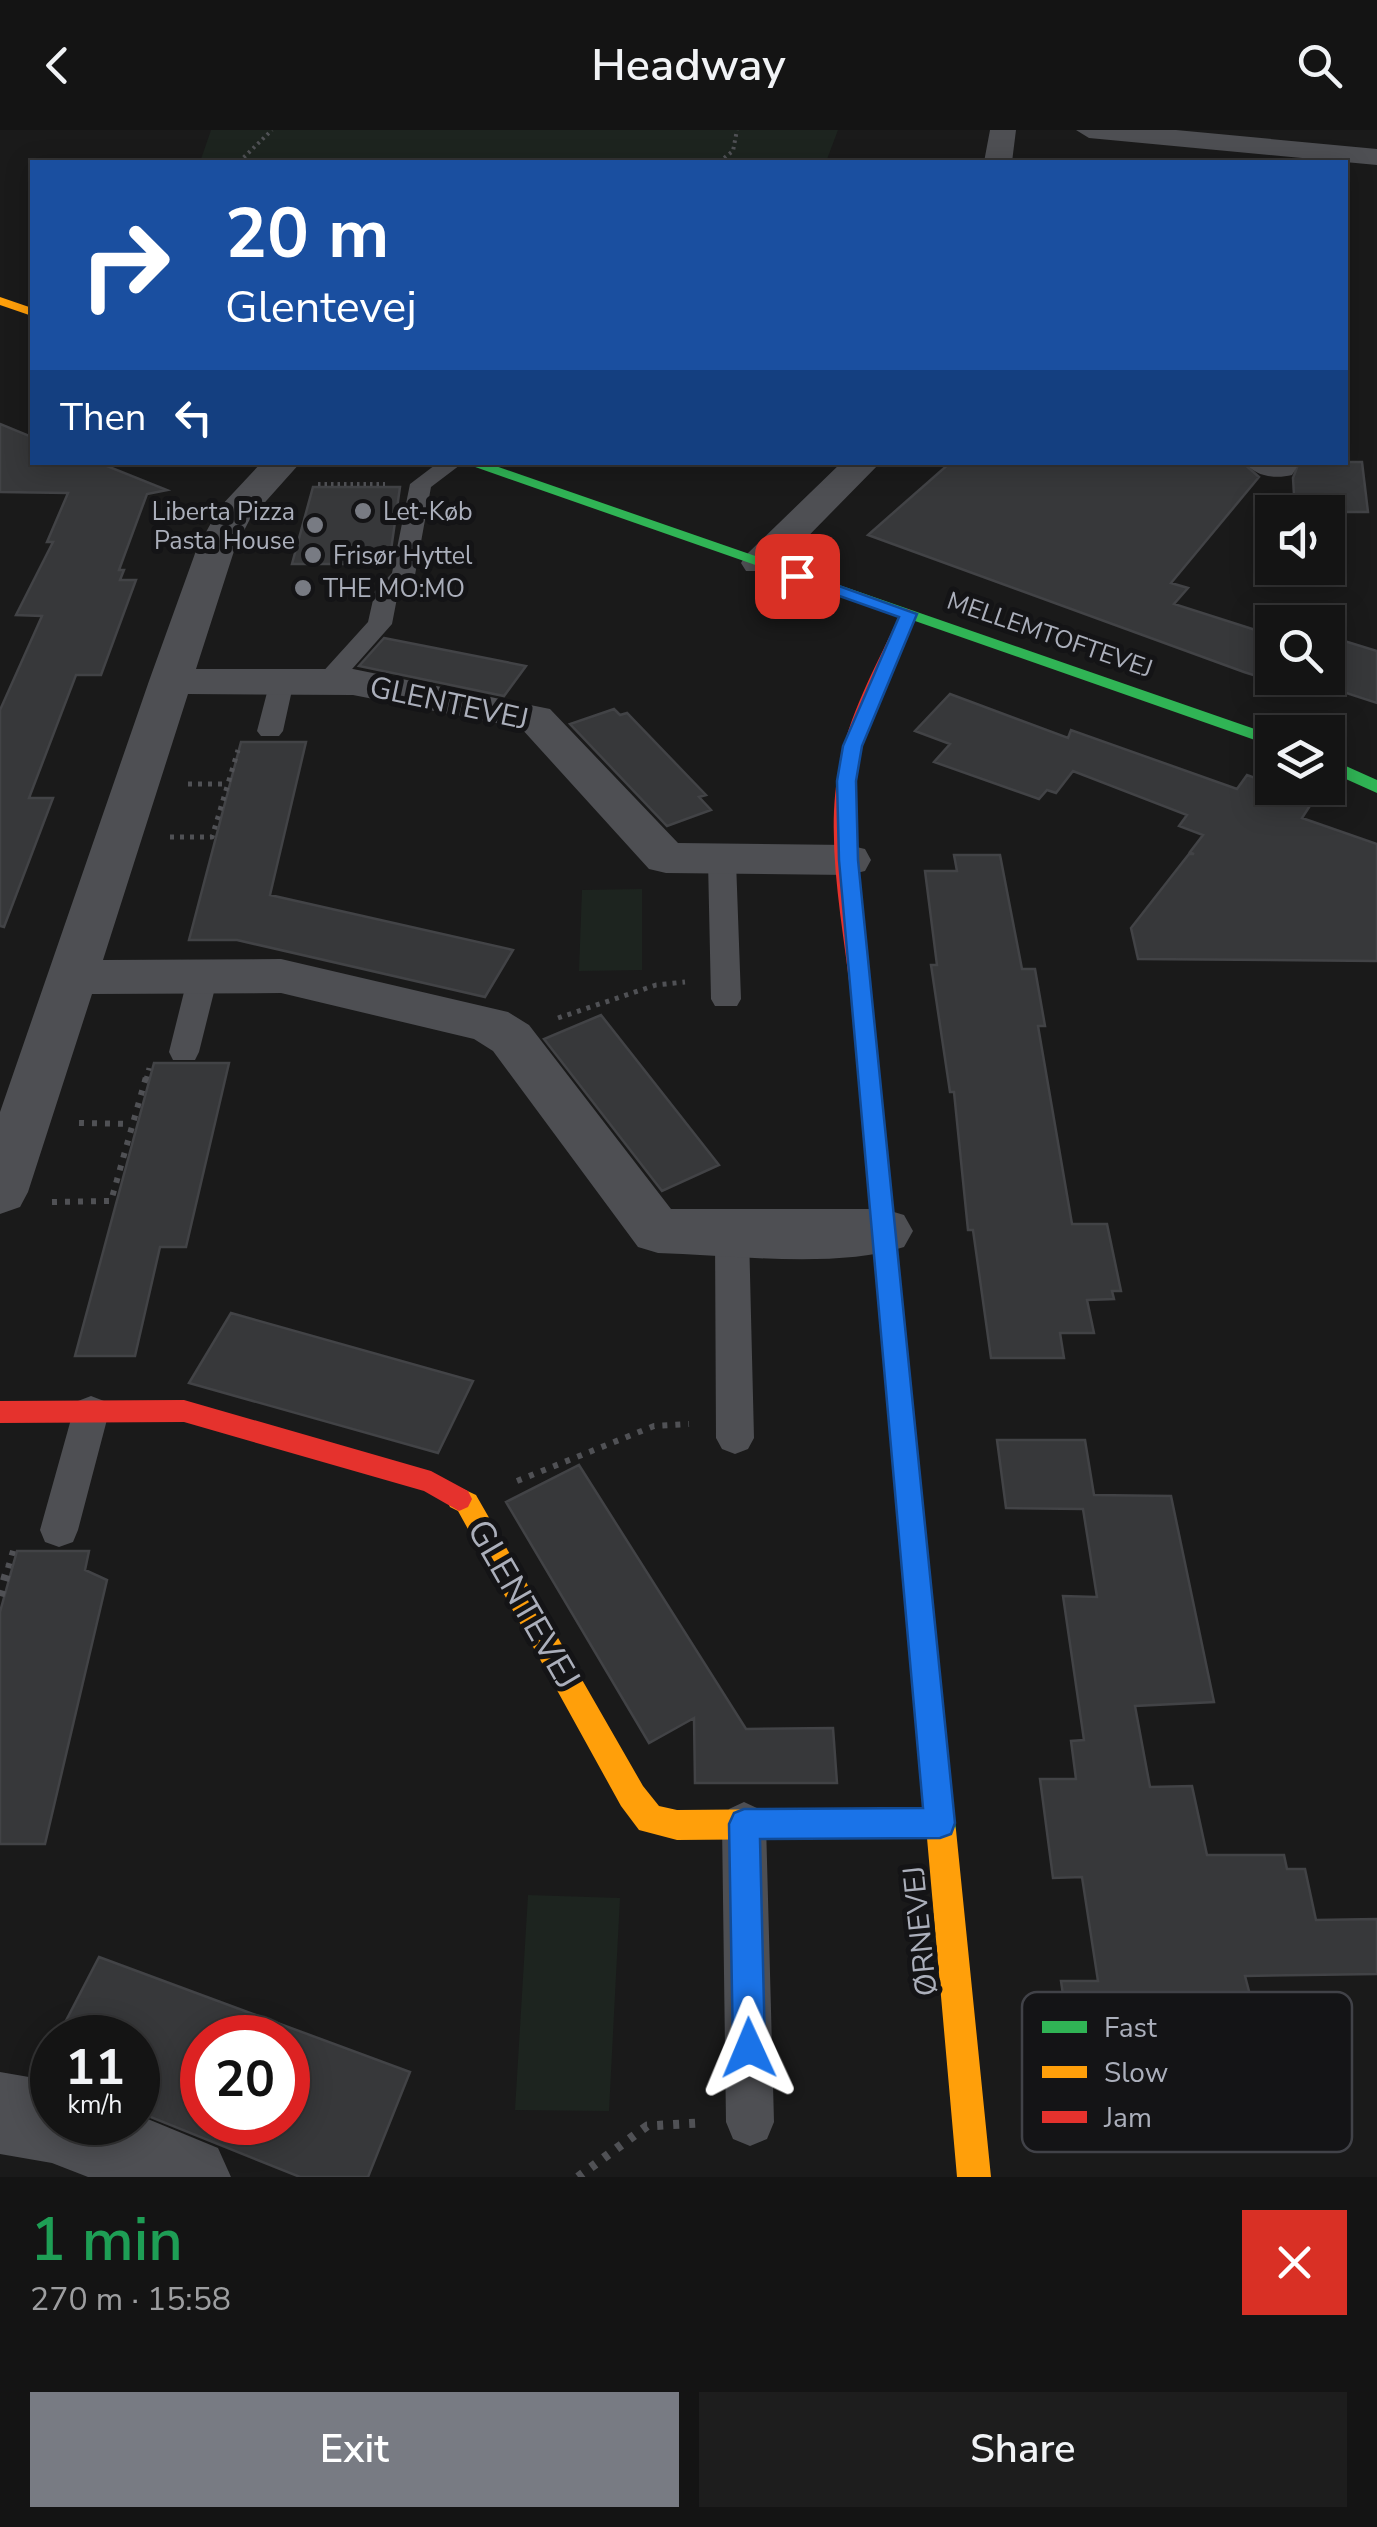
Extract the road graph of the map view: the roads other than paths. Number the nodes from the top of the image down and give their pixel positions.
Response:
1 (1003, 130) edge
2 (1089, 130) edge
3 (1377, 157) edge
4 (998, 160) edge
5 (0, 301) edge
6 (30, 311) edge
7 (450, 465) edge
8 (477, 465) edge
9 (860, 465) edge
10 (272, 474) edge
11 (760, 563) junction
12 (908, 614) junction
13 (170, 681) junction
14 (282, 681) junction
15 (328, 681) junction
16 (270, 731) road end
17 (1255, 735) edge
18 (1345, 760) edge
19 (1377, 762) edge
20 (1345, 765) edge
21 (1345, 769) edge
22 (1377, 776) edge
23 (1377, 787) edge
24 (848, 860) junction
25 (722, 861) junction
26 (71, 976) junction
27 (202, 976) junction
28 (726, 990) road end
29 (184, 1052) road end
30 (0, 1192) edge
31 (884, 1230) junction
32 (732, 1234) junction
33 (0, 1412) edge
34 (91, 1412) junction
35 (735, 1431) road end
36 (59, 1530) dead end
37 (940, 1823) junction
38 (744, 1824) junction
39 (0, 2113) edge
40 (30, 2118) edge
41 (750, 2122) road end
42 (110, 2145) edge
43 (189, 2177) edge
44 (974, 2177) edge

1 - 4 street
2 - 3 street
5 - 6 street
7 - 15 lane
8 - 11 street, MELLEMTOFTEVEJ
9 - 11 street
10 - 13 street
11 - 12 street, MELLEMTOFTEVEJ
12 - 17 street, MELLEMTOFTEVEJ
12 - 24 street, ØRNEVEJ
13 - 14 street, GLENTEVEJ
13 - 26 street
14 - 15 street, GLENTEVEJ
14 - 16 lane
15 - 25 street, GLENTEVEJ
18 - 19 street
20 - 22 street
21 - 23 street
24 - 25 street, GLENTEVEJ
24 - 31 street, ØRNEVEJ
25 - 28 lane
26 - 27 street
26 - 30 street
27 - 29 lane
27 - 32 street
31 - 32 street
31 - 37 street, ØRNEVEJ
32 - 35 lane
33 - 34 street, GLENTEVEJ
34 - 36 lane
34 - 38 street, GLENTEVEJ
37 - 38 street, GLENTEVEJ
37 - 44 street, ØRNEVEJ
38 - 41 lane
39 - 40 street
42 - 43 street

